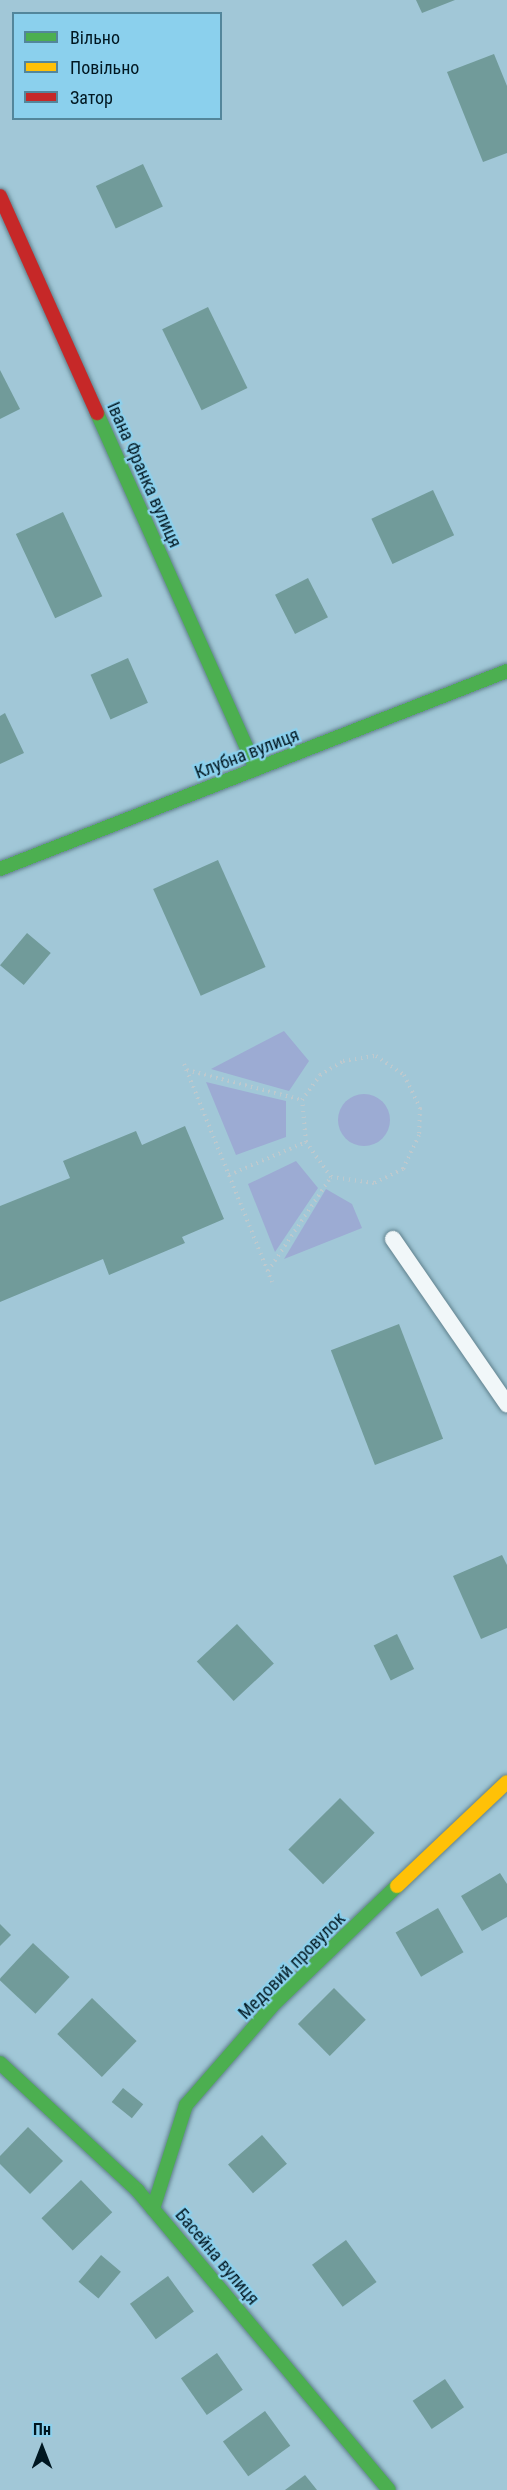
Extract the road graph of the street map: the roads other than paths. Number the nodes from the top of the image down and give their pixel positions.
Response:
1 (0, 196) edge
2 (507, 671) edge
3 (256, 770) junction
4 (0, 869) edge
5 (393, 1239) dead end
6 (507, 1404) edge
7 (507, 1782) edge
8 (0, 2063) edge
9 (153, 2209) junction
10 (389, 2490) edge

1 - 3 street, Івана Франка вулиця
2 - 3 street, Клубна вулиця
3 - 4 street, Клубна вулиця
5 - 6 lane
7 - 9 street, Медовий провулок
8 - 9 street, Басейна вулиця
9 - 10 street, Басейна вулиця

